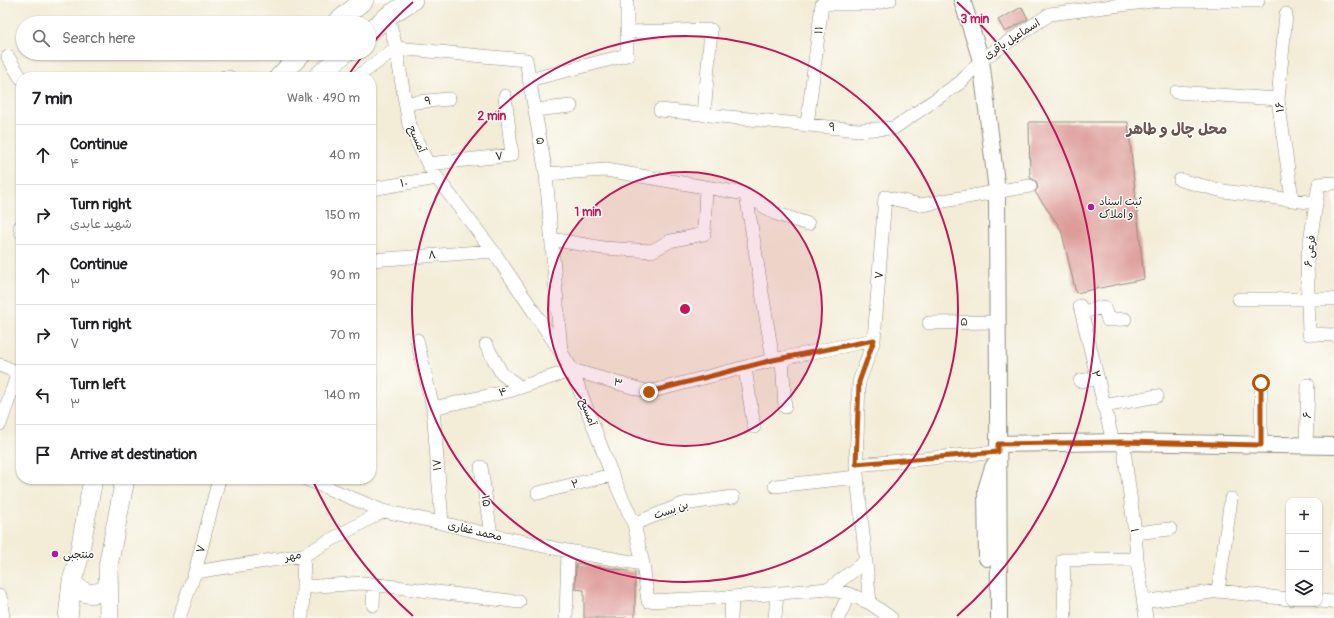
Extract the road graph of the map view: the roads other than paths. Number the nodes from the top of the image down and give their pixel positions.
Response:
1 (364, 0) edge
2 (414, 0) edge
3 (627, 0) edge
4 (890, 0) edge
5 (962, 0) edge
6 (1152, 0) edge
7 (1258, 1) dead end
8 (1104, 4) edge
9 (1286, 14) dead end
10 (345, 16) edge
11 (388, 16) junction
12 (376, 26) edge
13 (627, 32) junction
14 (396, 48) junction
15 (8, 57) dead end
16 (295, 60) edge
17 (337, 60) edge
18 (981, 60) junction
19 (17, 72) edge
20 (284, 72) edge
21 (323, 72) edge
22 (364, 72) edge
23 (529, 80) junction
24 (1176, 92) dead end
25 (506, 96) dead end
26 (449, 99) dead end
27 (1278, 99) junction
28 (406, 103) junction
29 (571, 106) dead end
30 (535, 110) junction
31 (660, 110) dead end
32 (704, 115) junction
33 (807, 125) junction
34 (428, 164) junction
35 (546, 174) junction
36 (437, 178) junction
37 (1180, 180) dead end
38 (1334, 183) edge
39 (1030, 186) dead end
40 (706, 187) junction
41 (376, 188) edge
42 (997, 191) junction
43 (746, 194) junction
44 (1292, 199) junction
45 (1316, 203) junction
46 (808, 224) dead end
47 (551, 239) junction
48 (493, 251) junction
49 (376, 260) edge
50 (1308, 298) junction
51 (1238, 299) dead end
52 (1334, 299) edge
53 (1125, 319) dead end
54 (998, 322) junction
55 (930, 323) dead end
56 (1334, 335) edge
57 (416, 340) dead end
58 (874, 340) junction
59 (486, 346) dead end
60 (561, 352) junction
61 (777, 359) junction
62 (0, 365) edge
63 (745, 368) junction
64 (572, 370) junction
65 (16, 371) edge
66 (1097, 378) junction
67 (1080, 381) dead end
68 (16, 383) edge
69 (1261, 383) dead end
70 (1308, 385) dead end
71 (520, 387) junction
72 (1156, 396) dead end
73 (1104, 406) junction
74 (785, 407) dead end
75 (433, 408) junction
76 (0, 424) edge
77 (754, 427) dead end
78 (1118, 442) junction
79 (1261, 445) junction
80 (1306, 446) junction
81 (1334, 446) edge
82 (998, 452) junction
83 (481, 468) dead end
84 (856, 471) junction
85 (612, 475) junction
86 (92, 484) edge
87 (124, 484) edge
88 (218, 484) edge
89 (319, 484) edge
90 (775, 486) dead end
91 (538, 493) dead end
92 (733, 497) dead end
93 (1231, 499) dead end
94 (382, 511) junction
95 (442, 523) junction
96 (634, 524) junction
97 (1170, 529) dead end
98 (1135, 533) junction
99 (491, 535) junction
100 (568, 551) junction
101 (304, 555) junction
102 (1137, 558) junction
103 (866, 561) junction
104 (643, 564) junction
105 (195, 572) junction
106 (72, 581) junction
107 (374, 584) junction
108 (109, 586) junction
109 (303, 587) junction
110 (829, 589) junction
111 (1218, 591) junction
112 (777, 594) junction
113 (849, 594) junction
114 (0, 596) edge
115 (732, 597) junction
116 (1286, 599) edge
117 (1322, 601) edge
118 (518, 602) dead end
119 (1143, 602) junction
120 (1334, 602) edge
121 (870, 603) junction
122 (373, 605) dead end
123 (3, 618) edge
124 (68, 618) edge
125 (109, 618) edge
126 (179, 618) edge
127 (302, 618) edge
128 (566, 618) edge
129 (731, 618) edge
130 (775, 618) edge
131 (838, 618) edge
132 (891, 618) edge
133 (988, 618) edge
134 (999, 618) edge
135 (1065, 618) edge
136 (1146, 618) edge

1 - 10 highway
2 - 11 highway
3 - 13 street
4 - 33 street, ۱۱
5 - 18 main road
6 - 7 street, اسماعیل باقری
6 - 8 street, اسماعیل باقری
8 - 18 street, اسماعیل باقری
9 - 27 street, ۱۶
11 - 12 highway
11 - 14 street, آمسیح
13 - 23 street
13 - 32 street
14 - 22 street
14 - 23 street, ۵
14 - 28 street, آمسیح
15 - 19 street
16 - 20 highway
17 - 21 highway
18 - 33 street, ۹
18 - 42 main road
23 - 30 street, ۵
24 - 27 street
25 - 34 street, ۷
26 - 28 street, ۹
27 - 44 street, ۱۶
28 - 34 street, آمسیح
29 - 30 street
30 - 35 street, ۵
31 - 32 street, ۹
32 - 33 street, ۹
34 - 36 street, آمسیح
35 - 40 street
35 - 47 street, ۵
36 - 41 street, ۱۰
36 - 48 street, آمسیح
37 - 44 street
38 - 45 street, فرعی ۶
39 - 42 street
40 - 43 street
40 - 47 street
42 - 54 main road
42 - 58 street, ۷
43 - 46 street
43 - 61 street
44 - 45 street
45 - 50 street, فرعی ۶
47 - 60 street, ۵
48 - 49 street, ۸
48 - 60 street, آمسیح
50 - 51 street
50 - 52 street
50 - 56 street, فرعی ۶
53 - 66 street, ۲
54 - 55 street, ۵
54 - 82 main road
57 - 75 street, ۱۷
58 - 61 street, ۳
58 - 84 street, ۷
59 - 71 street
60 - 64 street, آمسیح
61 - 63 street, ۳
61 - 74 street
62 - 65 street
63 - 64 street, ۳
63 - 77 street
64 - 71 street, ۴
64 - 85 street, آمسیح
66 - 67 street
66 - 73 street, ۲
68 - 76 street
69 - 79 street
70 - 80 street, ۶
71 - 75 street, ۴
72 - 73 street
73 - 78 street, ۲
75 - 95 street, ۱۷
78 - 79 main road
78 - 82 main road
78 - 98 street, ۱
79 - 80 main road
80 - 81 main road
82 - 84 street
82 - 133 main road
82 - 134 main road
83 - 99 street, ۱۵
84 - 90 street
84 - 103 street, ۷
85 - 91 street, ۲
85 - 96 street, آمسیح
86 - 106 highway
87 - 108 highway
88 - 105 street, ۷
89 - 94 street, محمد غفاری
92 - 96 street, بن بست
93 - 111 street
94 - 95 street, محمد غفاری
94 - 101 street, مهر
95 - 99 street, محمد غفاری
96 - 104 street, آمسیح
97 - 98 street
98 - 102 street, ۱
99 - 100 street, محمد غفاری
100 - 104 street, محمد غفاری
100 - 128 street
101 - 105 street, مهر
101 - 109 street
102 - 119 street, ۱
102 - 135 street
103 - 110 street
103 - 121 street, ۷
104 - 115 street, آمسیح
105 - 126 street, ۷
106 - 108 highway
106 - 124 highway
107 - 109 street
107 - 118 street
107 - 122 street
108 - 125 highway
109 - 127 street
110 - 112 street, آمسیح
110 - 113 street, آمسیح
111 - 116 street
111 - 119 street
112 - 115 street, آمسیح
112 - 130 street
113 - 121 street, آمسیح
113 - 131 street
114 - 123 street
115 - 129 street
117 - 120 street
119 - 136 street, ۱
121 - 132 street, آمسیح

